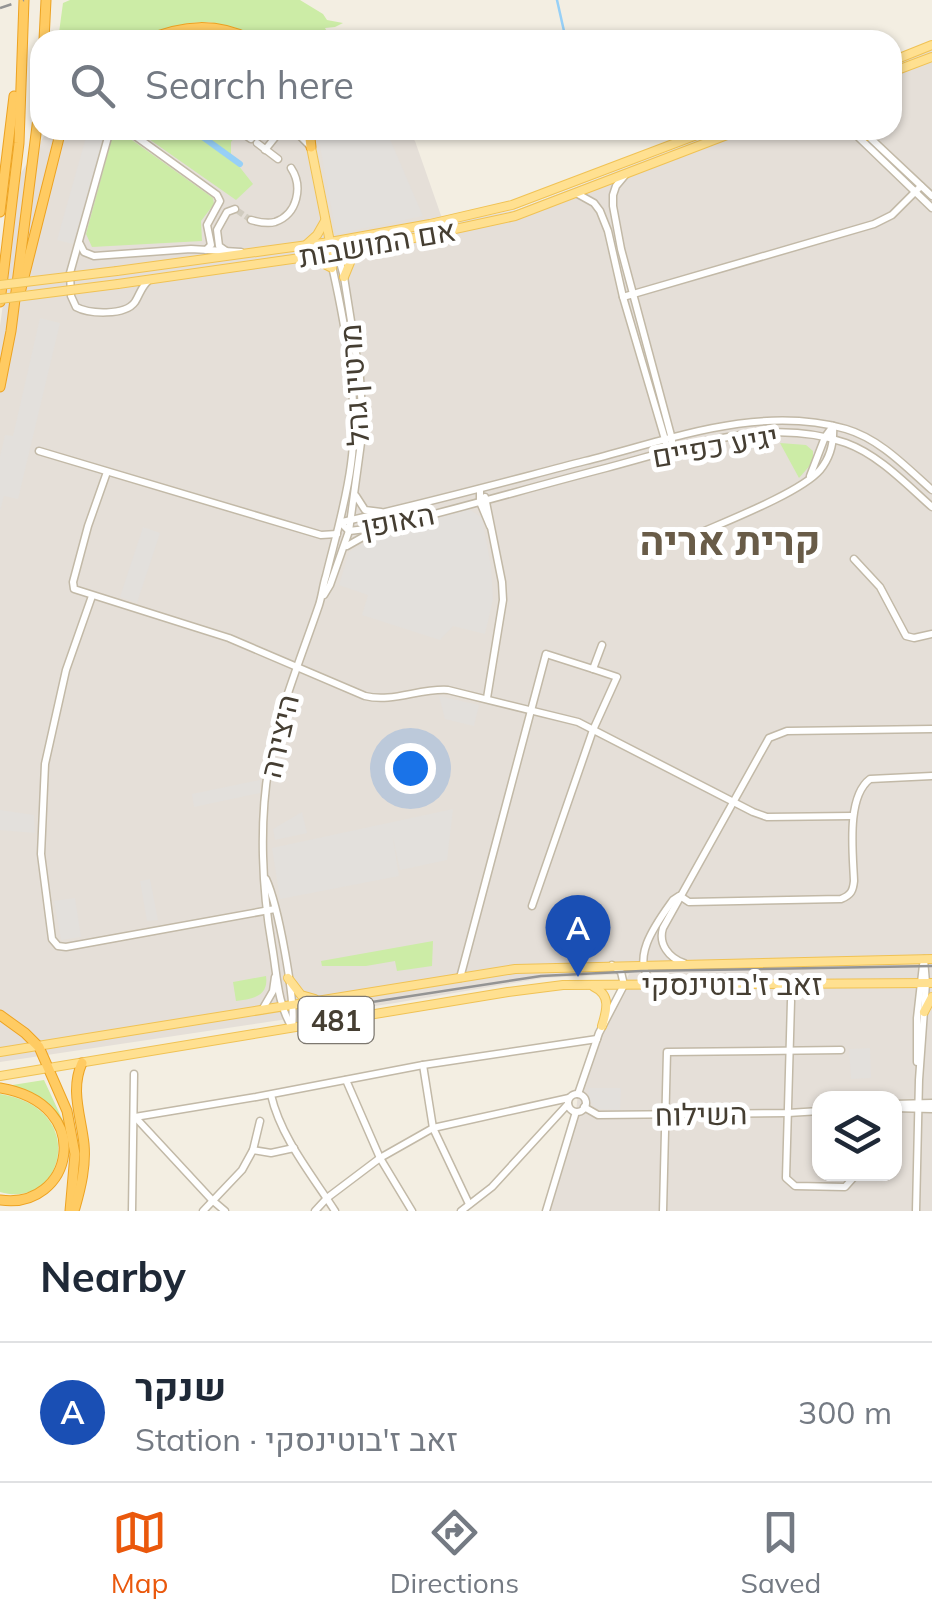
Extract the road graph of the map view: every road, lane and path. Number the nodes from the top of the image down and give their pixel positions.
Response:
1 (24, 0) edge
2 (46, 0) edge
3 (44, 30) edge
4 (178, 30) edge
5 (228, 30) edge
6 (21, 43) junction
7 (932, 45) edge
8 (902, 57) edge
9 (932, 57) edge
10 (902, 68) edge
11 (35, 140) edge
12 (59, 140) edge
13 (107, 140) edge
14 (140, 140) edge
15 (253, 140) edge
16 (274, 140) edge
17 (304, 140) edge
18 (311, 140) edge
19 (684, 140) edge
20 (714, 140) edge
21 (860, 140) edge
22 (873, 140) edge
23 (9, 141) junction
24 (312, 148) junction
25 (266, 150) junction
26 (278, 159) dead end
27 (291, 168) dead end
28 (627, 173) junction
29 (0, 180) edge
30 (920, 186) junction
31 (575, 192) junction
32 (914, 193) junction
33 (217, 195) junction
34 (932, 196) edge
35 (932, 208) edge
36 (0, 212) edge
37 (250, 220) dead end
38 (326, 220) junction
39 (80, 238) junction
40 (330, 242) junction
41 (305, 246) junction
42 (363, 249) junction
43 (206, 250) junction
44 (227, 251) junction
45 (258, 252) junction
46 (333, 253) junction
47 (94, 256) junction
48 (309, 256) junction
49 (74, 258) junction
50 (332, 268) junction
51 (344, 277) junction
52 (151, 279) junction
53 (121, 283) junction
54 (0, 285) edge
55 (633, 295) junction
56 (136, 297) junction
57 (623, 297) junction
58 (0, 301) edge
59 (11, 331) junction
60 (0, 388) edge
61 (669, 424) junction
62 (660, 425) junction
63 (833, 426) junction
64 (689, 435) junction
65 (825, 437) junction
66 (668, 440) junction
67 (834, 440) junction
68 (649, 445) junction
69 (672, 450) junction
70 (38, 451) dead end
71 (107, 472) junction
72 (806, 482) junction
73 (480, 489) junction
74 (932, 490) edge
75 (355, 491) junction
76 (483, 501) junction
77 (463, 506) junction
78 (932, 507) edge
79 (397, 512) junction
80 (484, 516) junction
81 (351, 520) junction
82 (340, 523) junction
83 (383, 527) junction
84 (490, 527) junction
85 (349, 531) junction
86 (338, 533) junction
87 (693, 536) dead end
88 (343, 551) junction
89 (854, 559) dead end
90 (92, 596) junction
91 (321, 600) junction
92 (932, 634) edge
93 (602, 645) dead end
94 (296, 666) junction
95 (593, 669) junction
96 (487, 698) junction
97 (532, 708) junction
98 (932, 729) edge
99 (593, 730) junction
100 (932, 776) edge
101 (733, 801) junction
102 (852, 816) junction
103 (266, 878) junction
104 (680, 896) junction
105 (532, 906) dead end
106 (275, 909) junction
107 (266, 911) junction
108 (928, 959) edge
109 (685, 963) junction
110 (645, 964) junction
111 (612, 965) junction
112 (276, 970) junction
113 (288, 978) junction
114 (460, 978) junction
115 (926, 983) edge
116 (658, 984) junction
117 (590, 985) junction
118 (624, 985) junction
119 (932, 997) edge
120 (329, 999) junction
121 (791, 1002) dead end
122 (293, 1004) junction
123 (282, 1006) junction
124 (262, 1010) junction
125 (924, 1012) junction
126 (0, 1015) edge
127 (602, 1026) junction
128 (292, 1027) junction
129 (596, 1039) junction
130 (39, 1047) junction
131 (790, 1049) junction
132 (841, 1050) dead end
133 (0, 1052) edge
134 (82, 1063) junction
135 (424, 1065) junction
136 (50, 1069) junction
137 (134, 1074) dead end
138 (0, 1076) edge
139 (346, 1080) junction
140 (919, 1080) junction
141 (0, 1088) edge
142 (271, 1094) junction
143 (572, 1099) junction
144 (918, 1105) junction
145 (902, 1106) edge
146 (932, 1106) edge
147 (584, 1107) junction
148 (812, 1111) edge
149 (788, 1113) junction
150 (576, 1115) dead end
151 (666, 1115) junction
152 (134, 1117) junction
153 (260, 1121) dead end
154 (433, 1128) junction
155 (294, 1148) junction
156 (253, 1150) junction
157 (380, 1158) junction
158 (850, 1181) edge
159 (327, 1198) junction
160 (0, 1200) edge
161 (212, 1200) junction
162 (470, 1204) junction
163 (72, 1211) edge
164 (132, 1211) edge
165 (203, 1211) edge
166 (225, 1211) edge
167 (315, 1211) edge
168 (336, 1211) edge
169 (412, 1211) edge
170 (461, 1211) edge
171 (546, 1211) edge
172 (663, 1211) edge
173 (916, 1211) edge

1 - 6 highway
2 - 3 highway
4 - 5 highway
6 - 23 highway
6 - 58 highway
7 - 8 main road
9 - 10 main road
11 - 59 highway
12 - 59 highway
13 - 39 street
14 - 33 street
15 - 25 street
16 - 25 street
17 - 24 street
18 - 24 highway
19 - 40 main road, אם המושבות
20 - 28 main road, אם המושבות
21 - 32 street
22 - 30 street
23 - 29 highway
23 - 36 highway
24 - 38 main road, מרטין גהל
25 - 26 street
27 - 37 street
28 - 31 main road, אם המושבות
28 - 55 street
30 - 32 street
30 - 34 street
31 - 42 main road, אם המושבות
31 - 57 street
32 - 35 street
32 - 55 street
33 - 43 street
33 - 44 street
38 - 40 main road, מרטין גהל
38 - 41 main road
39 - 47 street
39 - 49 street
40 - 41 main road, אם המושבות
40 - 46 street, מרטין גהל
41 - 45 main road, אם המושבות
42 - 46 main road, אם המושבות
42 - 51 main road
43 - 44 street
43 - 47 street
44 - 45 street
45 - 54 main road, אם המושבות, bridge
46 - 48 main road, אם המושבות
46 - 50 street, מרטין גהל
46 - 51 street, מרטין גהל
47 - 49 street
48 - 50 main road
48 - 52 main road, אם המושבות
49 - 56 street
50 - 82 street, מרטין גהל
51 - 75 street, מרטין גהל
52 - 53 main road, אם המושבות
52 - 56 street
53 - 56 street
53 - 58 main road, אם המושבות, bridge
55 - 57 street
55 - 61 street
57 - 62 street
59 - 60 highway
61 - 64 street
61 - 66 street
62 - 66 street
62 - 68 street
63 - 64 street, יגיע כפיים
63 - 65 street
63 - 67 street
63 - 74 street, יגיע כפיים
64 - 66 street, יגיע כפיים
65 - 67 street, יגיע כפיים
65 - 69 street, יגיע כפיים
65 - 72 street
66 - 68 street, יגיע כפיים
66 - 69 street
67 - 72 street
67 - 78 street, יגיע כפיים
68 - 73 street, יגיע כפיים
69 - 76 street, יגיע כפיים
70 - 71 street
71 - 86 street
71 - 90 street
72 - 87 street
73 - 76 street
73 - 79 street, האופן
75 - 79 street
75 - 81 street, מרטין גהל
76 - 77 street, האופן
76 - 80 street
76 - 84 street
77 - 80 street
77 - 83 street, האופן
79 - 81 street, האופן
80 - 84 street
81 - 82 street, האופן
81 - 85 street, מרטין גהל
82 - 85 street, האופן
82 - 86 street, היצירה
83 - 85 street, האופן
83 - 88 street
84 - 96 street
85 - 88 street, היצירה
86 - 91 street, היצירה
88 - 91 street, היצירה
89 - 92 street
90 - 94 street
90 - 107 street
91 - 94 street, היצירה
93 - 95 street
94 - 96 street
94 - 103 street, היצירה
95 - 97 street
95 - 99 street
96 - 97 street
97 - 99 street
97 - 114 street
98 - 101 street
99 - 101 street
99 - 105 street
100 - 102 street
101 - 102 street
101 - 104 street
102 - 104 street
103 - 106 street, היצירה
103 - 107 street, היצירה
104 - 109 street
104 - 110 street
106 - 107 street
106 - 113 street, היצירה
107 - 112 street, היצירה
108 - 109 main road, זאב ז'בוטינסקי / 481
108 - 115 street
109 - 110 main road, זאב ז'בוטינסקי / 481
110 - 111 main road, זאב ז'בוטינסקי / 481
110 - 116 street
111 - 114 main road, זאב ז'בוטינסקי / 481
111 - 118 street
112 - 123 street, היצירה
112 - 124 street
113 - 120 main road
113 - 122 street, היצירה
114 - 120 main road, זאב ז'בוטינסקי / 481
115 - 116 main road, זאב ז'בוטינסקי / 481
115 - 125 street
115 - 140 street
116 - 118 main road, זאב ז'בוטינסקי / 481
117 - 118 main road, זאב ז'בוטינסקי / 481
117 - 127 main road
117 - 128 main road, זאב ז'בוטינסקי / 481
118 - 127 street
119 - 125 main road
120 - 122 main road, זאב ז'בוטינסקי / 481
121 - 131 street
122 - 123 main road, זאב ז'בוטינסקי / 481
122 - 128 street, היצירה
123 - 124 main road, זאב ז'בוטינסקי / 481
123 - 128 street, היצירה
124 - 130 main road, זאב ז'בוטינסקי / 481
125 - 140 street
126 - 130 highway
127 - 129 street
128 - 134 main road, זאב ז'בוטינסקי / 481
129 - 135 street
129 - 143 street
130 - 133 main road, זאב ז'בוטינסקי / 481
130 - 136 highway
131 - 132 street
131 - 149 street
131 - 151 street
134 - 136 main road, זאב ז'בוטינסקי / 481
134 - 163 highway
135 - 139 street
135 - 154 street
136 - 138 main road, זאב ז'בוטינסקי / 481
136 - 163 highway
137 - 152 street
139 - 142 street
139 - 157 street
140 - 144 street
141 - 160 highway
142 - 152 street
142 - 155 street
143 - 147 street
143 - 147 street, השילוח
143 - 154 street
143 - 162 street
144 - 145 street
144 - 146 street
144 - 173 street
147 - 151 street, השילוח
148 - 149 street, השילוח
149 - 151 street, השילוח
149 - 158 street
150 - 171 street
151 - 172 street
152 - 161 street
152 - 164 street
153 - 156 street
154 - 157 street
154 - 162 street
155 - 156 street
155 - 159 street
156 - 161 street
157 - 159 street
157 - 169 street
159 - 167 street
159 - 168 street
161 - 165 street
161 - 166 street
162 - 170 street

